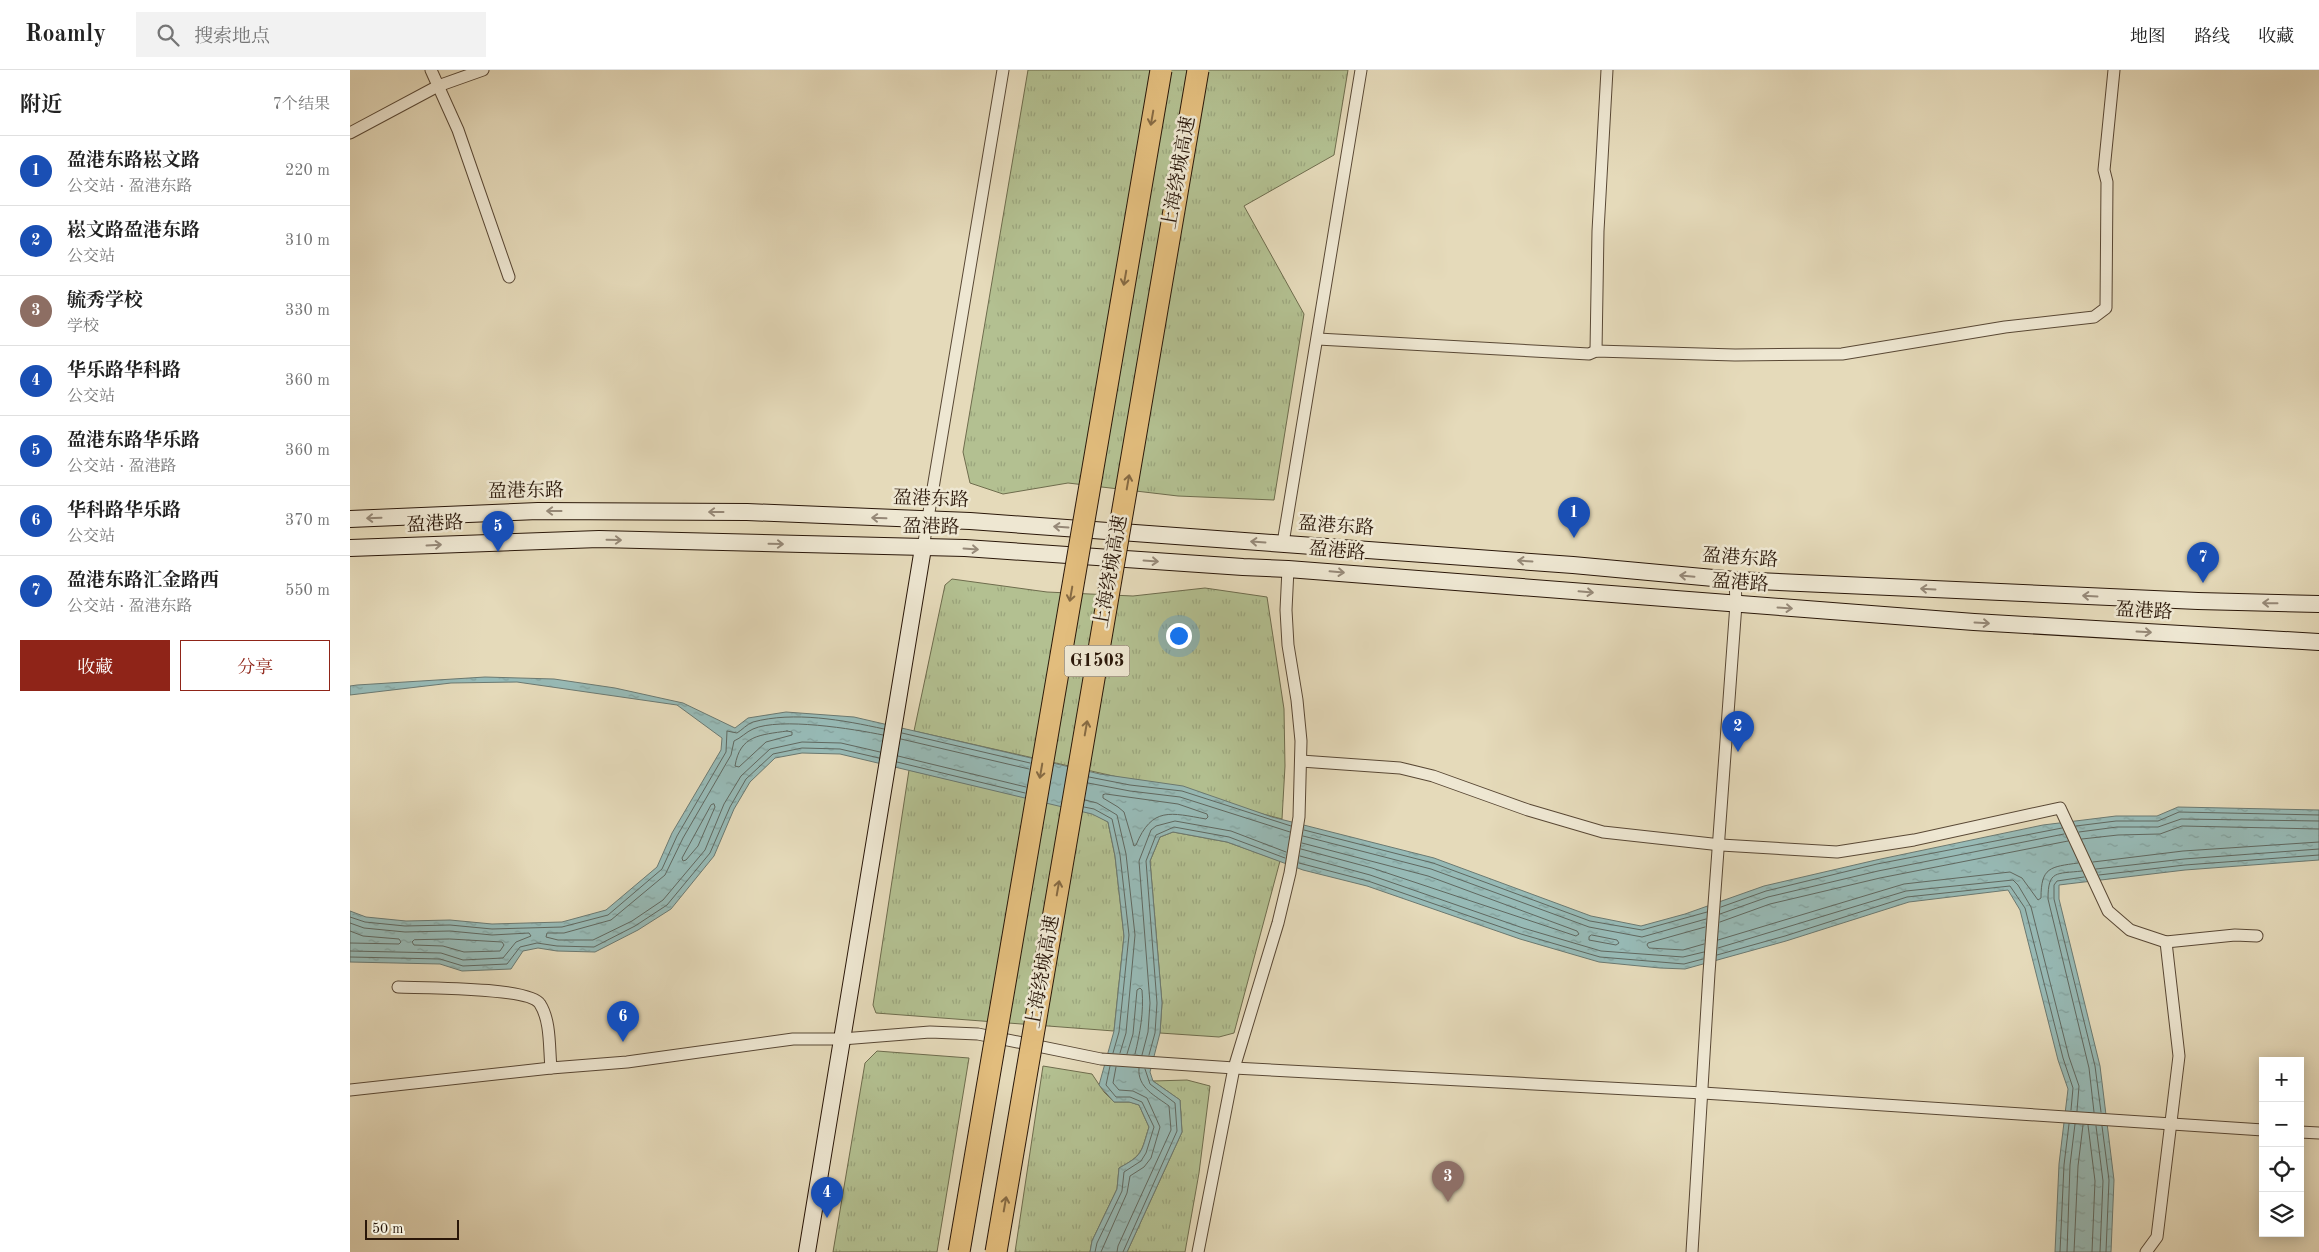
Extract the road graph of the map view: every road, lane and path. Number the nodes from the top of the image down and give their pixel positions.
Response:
1 (431, 70) edge
2 (483, 70) edge
3 (1004, 70) edge
4 (1160, 70) edge
5 (1198, 70) edge
6 (1361, 70) edge
7 (1607, 70) edge
8 (2114, 70) edge
9 (438, 86) junction
10 (350, 133) edge
11 (509, 277) dead end
12 (1318, 338) junction
13 (1596, 351) junction
14 (350, 519) edge
15 (928, 520) junction
16 (1283, 543) junction
17 (350, 548) edge
18 (923, 548) junction
19 (1288, 568) junction
20 (1735, 580) junction
21 (1736, 604) junction
22 (2319, 604) edge
23 (2319, 642) edge
24 (1301, 761) junction
25 (1718, 844) junction
26 (2257, 936) dead end
27 (2166, 942) junction
28 (398, 987) dead end
29 (842, 1038) junction
30 (551, 1068) junction
31 (1234, 1068) junction
32 (350, 1090) edge
33 (1703, 1093) junction
34 (2172, 1124) junction
35 (2259, 1130) edge
36 (2304, 1132) edge
37 (2319, 1133) edge
38 (807, 1252) edge
39 (960, 1252) edge
40 (996, 1252) edge
41 (1198, 1252) edge
42 (1692, 1252) edge
43 (2146, 1252) edge

1 - 9 street
2 - 9 street
3 - 15 street
4 -> 39 highway, 上海绕城高速 / G1503, bridge
40 -> 5 highway, 上海绕城高速 / G1503, bridge
6 - 12 street
7 - 13 street
8 - 13 street
9 - 10 street
9 - 11 street
12 - 13 street
12 - 16 street
15 -> 14 main road, 盈港东路
16 -> 15 main road, 盈港东路
15 - 18 street
20 -> 16 main road, 盈港东路
17 -> 18 main road, 盈港路
18 -> 19 main road, 盈港路
18 - 29 main road
19 -> 21 main road, 盈港路
19 - 24 street
20 - 21 street
22 -> 20 main road, 盈港东路
21 -> 23 main road, 盈港路
21 - 25 street
24 - 25 street
24 - 31 street
25 - 27 street
25 - 33 street
26 - 27 street
27 - 34 street
28 - 30 street
29 - 30 street
29 - 31 street
29 - 38 main road
30 - 32 street
31 - 33 street
31 - 41 street
33 - 34 street
33 - 42 street
34 - 35 street
34 - 43 street
36 - 37 street

